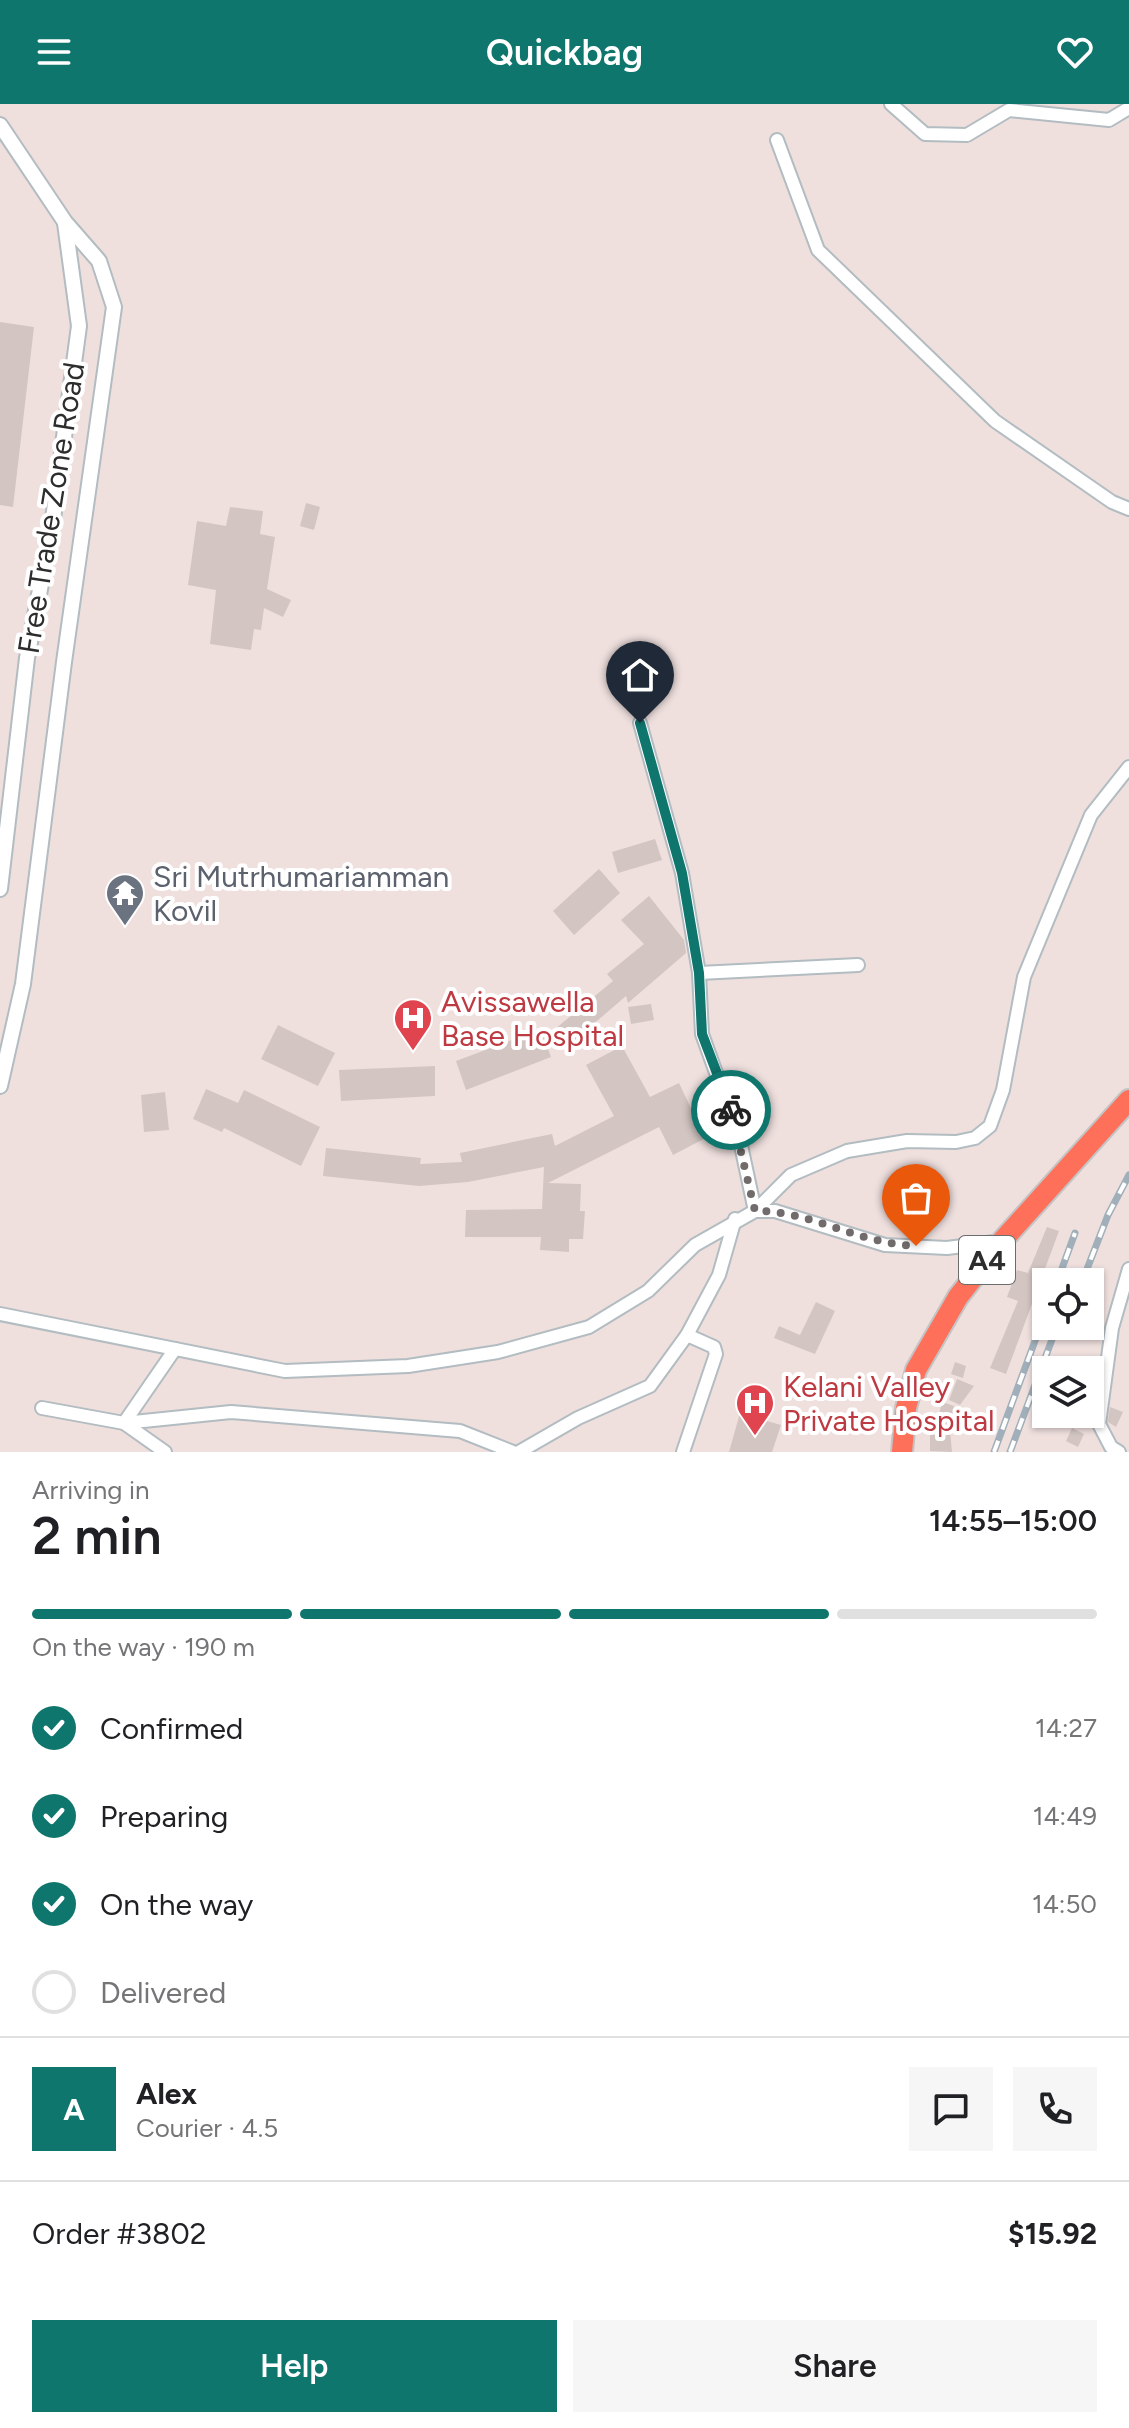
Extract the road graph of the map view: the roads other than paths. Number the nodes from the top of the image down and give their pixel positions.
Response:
1 (891, 104) edge
2 (1129, 108) edge
3 (0, 125) edge
4 (777, 140) dead end
5 (65, 222) junction
6 (1129, 509) edge
7 (640, 723) dead end
8 (1129, 767) edge
9 (0, 889) edge
10 (858, 965) dead end
11 (699, 973) junction
12 (0, 1086) edge
13 (1129, 1100) edge
14 (755, 1211) junction
15 (735, 1219) junction
16 (1002, 1241) junction
17 (1129, 1269) edge
18 (0, 1314) edge
19 (687, 1335) junction
20 (175, 1349) junction
21 (42, 1408) dead end
22 (124, 1423) junction
23 (511, 1451) edge
24 (165, 1452) edge
25 (683, 1452) edge
26 (902, 1452) edge
27 (1119, 1452) edge

1 - 2 street
3 - 5 street, Free Trade Zone Road
4 - 6 street
5 - 9 street, Free Trade Zone Road
5 - 12 street, Free Trade Zone Road
7 - 11 street
8 - 14 street
10 - 11 street
11 - 14 street
13 - 16 highway, A4
14 - 15 street
14 - 16 street
15 - 19 street
15 - 20 street
16 - 26 highway, A4
17 - 27 street
18 - 20 street
19 - 23 street
19 - 25 street
20 - 22 street
21 - 22 street
22 - 23 street
22 - 24 street

